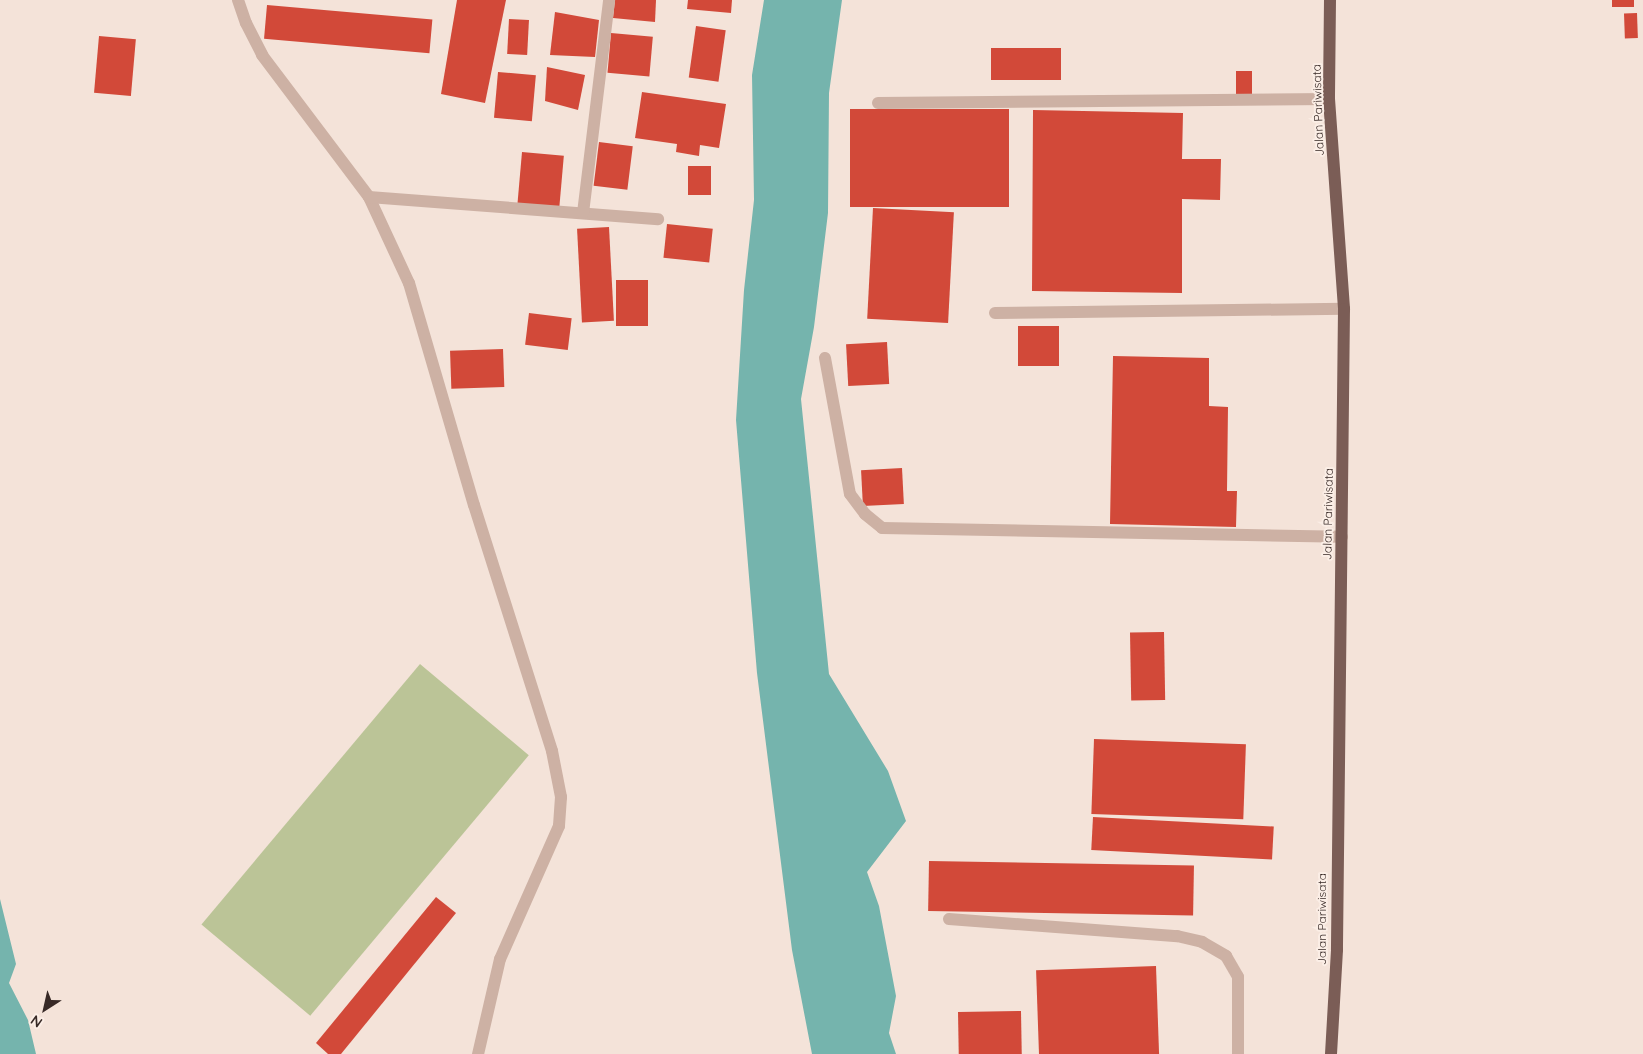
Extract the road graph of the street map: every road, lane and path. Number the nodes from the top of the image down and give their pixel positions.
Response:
1 (238, 0) edge
2 (609, 0) edge
3 (1330, 0) edge
4 (1329, 99) junction
5 (878, 104) dead end
6 (369, 197) junction
7 (583, 213) junction
8 (658, 219) dead end
9 (1344, 308) junction
10 (995, 313) dead end
11 (825, 358) dead end
12 (1342, 537) junction
13 (949, 919) dead end
14 (1334, 1028) junction
15 (478, 1054) edge
16 (1238, 1054) edge
17 (1331, 1054) edge
18 (1337, 1054) edge

1 - 6 street
2 - 7 street
3 - 4 main road, Jalan Pariwisata
4 - 5 street
4 - 9 main road, Jalan Pariwisata
6 - 7 street
6 - 15 street
7 - 8 street
9 - 10 street
9 - 12 main road, Jalan Pariwisata
11 - 12 street
12 - 14 main road, Jalan Pariwisata
13 - 16 street
14 - 17 main road, Jalan Pariwisata
14 - 18 main road, Jalan Pariwisata

